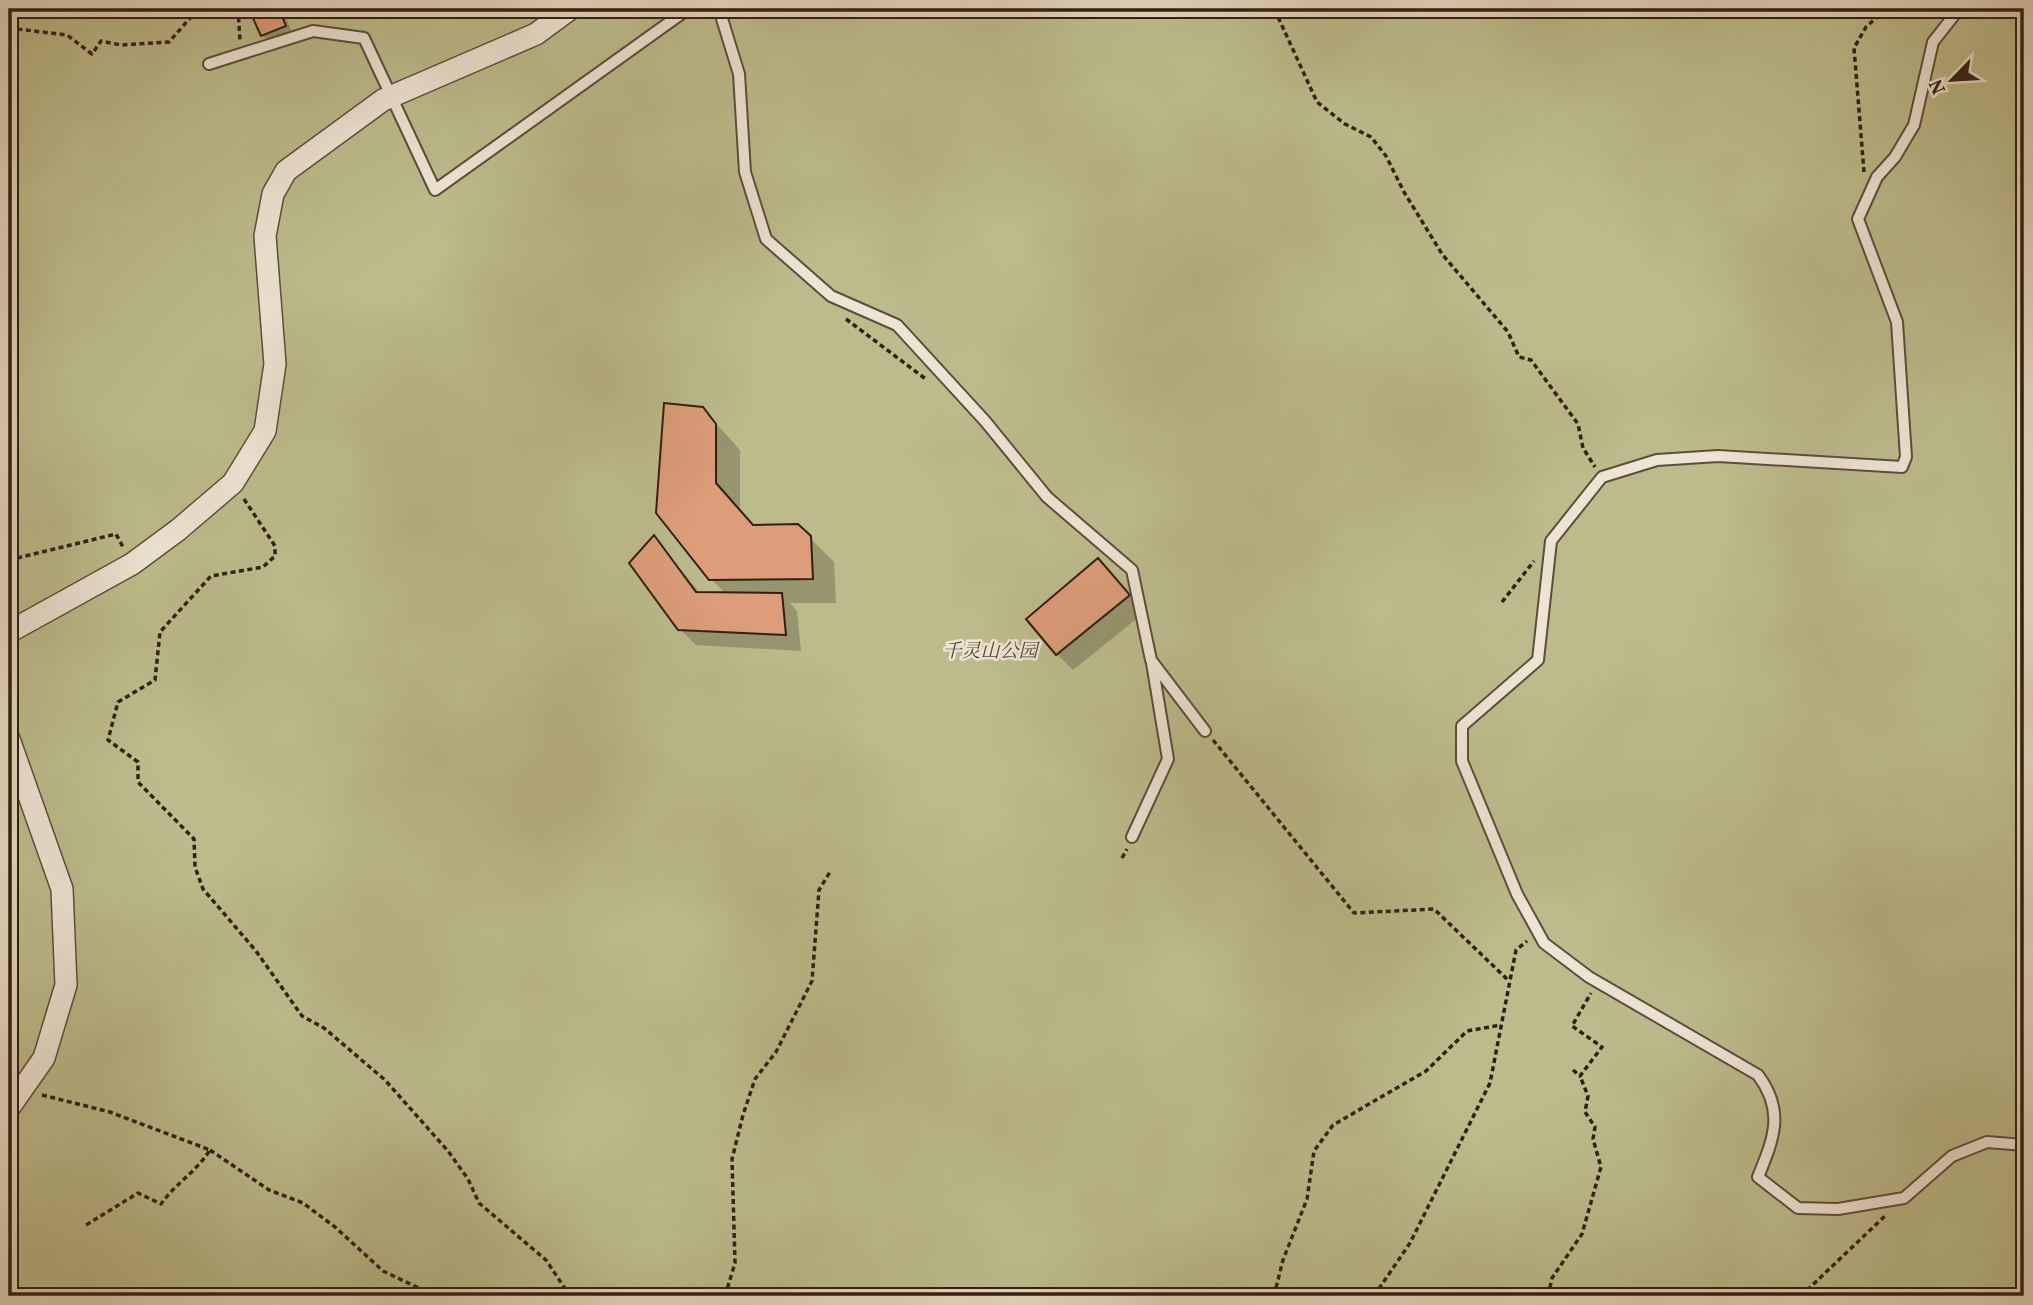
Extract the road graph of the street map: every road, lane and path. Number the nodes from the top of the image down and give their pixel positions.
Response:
1 (198, 9) edge
2 (238, 9) edge
3 (570, 9) edge
4 (688, 9) edge
5 (719, 9) edge
6 (1279, 9) edge
7 (1886, 9) edge
8 (1959, 9) edge
9 (9, 28) edge
10 (243, 53) junction
11 (209, 64) dead end
12 (393, 95) junction
13 (1867, 198) junction
14 (831, 296) junction
15 (937, 388) dead end
16 (1602, 477) junction
17 (233, 483) junction
18 (1551, 541) junction
19 (9, 560) edge
20 (132, 564) junction
21 (1502, 602) dead end
22 (9, 632) edge
23 (1151, 660) junction
24 (1206, 731) joint
25 (9, 739) edge
26 (1132, 837) dead end
27 (830, 872) dead end
28 (1539, 933) junction
29 (1509, 981) junction
30 (1598, 982) junction
31 (1501, 1025) junction
32 (1573, 1070) dead end
33 (1580, 1076) junction
34 (14, 1100) edge
35 (2024, 1145) edge
36 (211, 1150) junction
37 (1904, 1198) junction
38 (86, 1225) dead end
39 (428, 1296) edge
40 (570, 1296) edge
41 (724, 1296) edge
42 (1274, 1296) edge
43 (1374, 1296) edge
44 (1548, 1296) edge
45 (1801, 1296) edge

1 - 9 path
2 - 10 path
3 - 12 street
4 - 12 lane
5 - 14 lane
6 - 16 path
7 - 13 path
8 - 13 lane
10 - 11 lane
10 - 12 lane
12 - 17 street
13 - 16 lane
14 - 15 path
14 - 23 lane
16 - 18 lane
17 - 20 street
17 - 40 path
18 - 21 path
18 - 28 lane
19 - 20 path
20 - 22 street
23 - 24 lane
23 - 26 lane
24 - 29 path
25 - 34 street
27 - 41 path
28 - 29 path
28 - 30 lane
29 - 31 path
30 - 33 path
30 - 37 lane
31 - 42 path
31 - 43 path
32 - 33 path
33 - 44 path
34 - 36 path
35 - 37 lane
36 - 38 path
36 - 39 path
37 - 45 path

